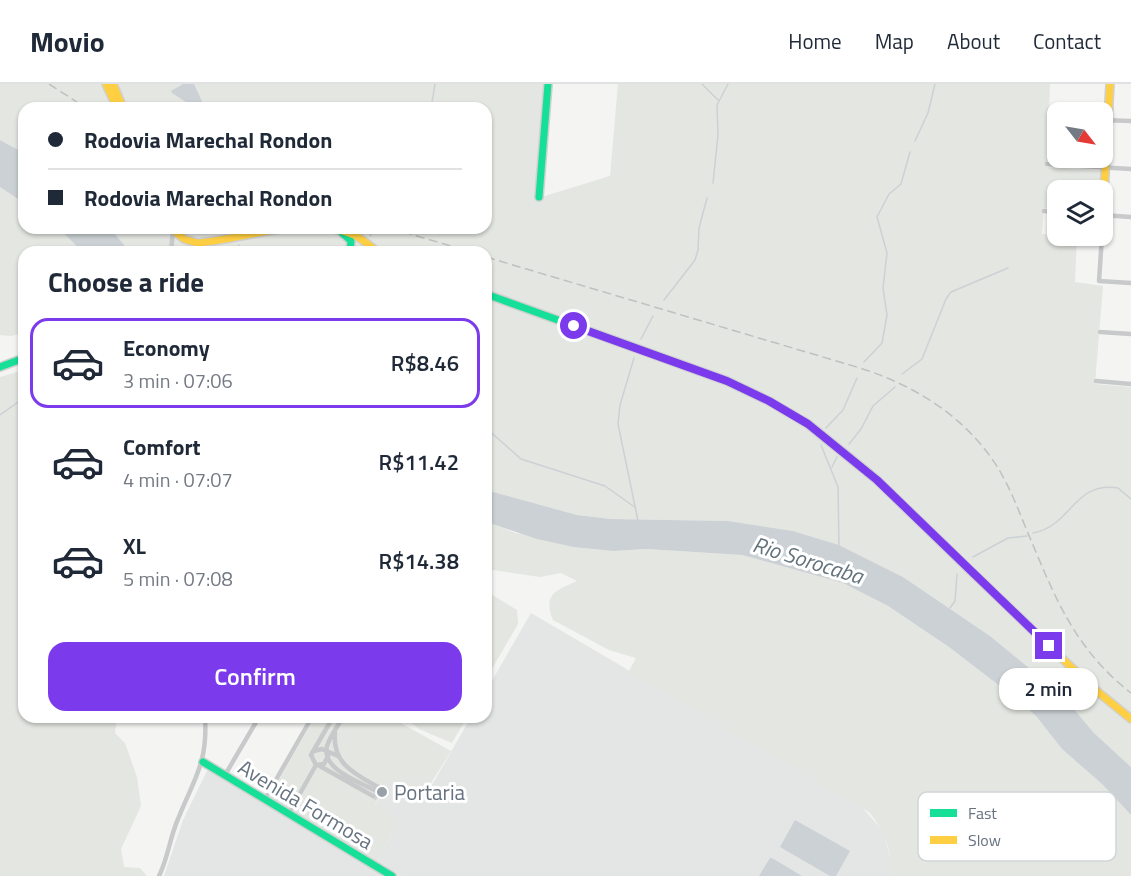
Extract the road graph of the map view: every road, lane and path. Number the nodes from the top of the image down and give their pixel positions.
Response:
1 (106, 84) edge
2 (113, 84) edge
3 (548, 84) edge
4 (1110, 84) edge
5 (114, 102) edge
6 (120, 102) edge
7 (1108, 102) edge
8 (1113, 120) edge
9 (1131, 121) edge
10 (1106, 168) joint
11 (1131, 169) edge
12 (1105, 180) edge
13 (539, 197) dead end
14 (1044, 211) dead end
15 (1047, 211) edge
16 (1113, 216) edge
17 (1131, 217) edge
18 (177, 234) edge
19 (258, 234) edge
20 (343, 234) edge
21 (350, 234) edge
22 (351, 246) edge
23 (370, 246) edge
24 (1101, 246) edge
25 (1131, 283) edge
26 (492, 297) edge
27 (492, 301) edge
28 (509, 304) junction
29 (1100, 332) dead end
30 (1131, 334) edge
31 (18, 360) edge
32 (18, 365) edge
33 (0, 367) edge
34 (1096, 381) dead end
35 (1131, 384) edge
36 (1131, 719) edge
37 (205, 723) edge
38 (255, 723) edge
39 (309, 723) edge
40 (330, 723) edge
41 (340, 723) edge
42 (336, 730) junction
43 (314, 751) junction
44 (327, 754) junction
45 (338, 756) junction
46 (203, 762) junction
47 (317, 765) junction
48 (333, 766) junction
49 (345, 767) junction
50 (225, 775) junction
51 (376, 791) junction
52 (265, 799) junction
53 (289, 813) junction
54 (159, 876) edge
55 (392, 876) edge

1 - 5 main road
2 - 6 main road
3 - 13 main road
4 - 7 main road
8 - 9 street
10 - 11 street
10 - 12 main road
14 - 15 street
16 - 17 street
18 - 19 main road
20 - 22 main road
21 - 23 main road
24 - 25 street
26 - 28 main road
27 - 28 main road
28 - 36 main road
29 - 30 street
31 - 33 main road
32 - 33 main road
34 - 35 street
37 - 46 street
38 - 50 street
39 - 52 street
40 - 43 street
41 - 42 street
42 - 44 street
42 - 45 street
43 - 44 street
43 - 47 street
44 - 45 street
44 - 47 street
44 - 48 street
45 - 49 street
46 - 50 main road, Avenida Formosa
46 - 54 street
47 - 51 street
47 - 53 street
48 - 49 street
48 - 51 street
49 - 51 street
50 - 52 main road, Avenida Formosa
52 - 53 main road, Avenida Formosa
53 - 55 main road, Avenida Formosa

